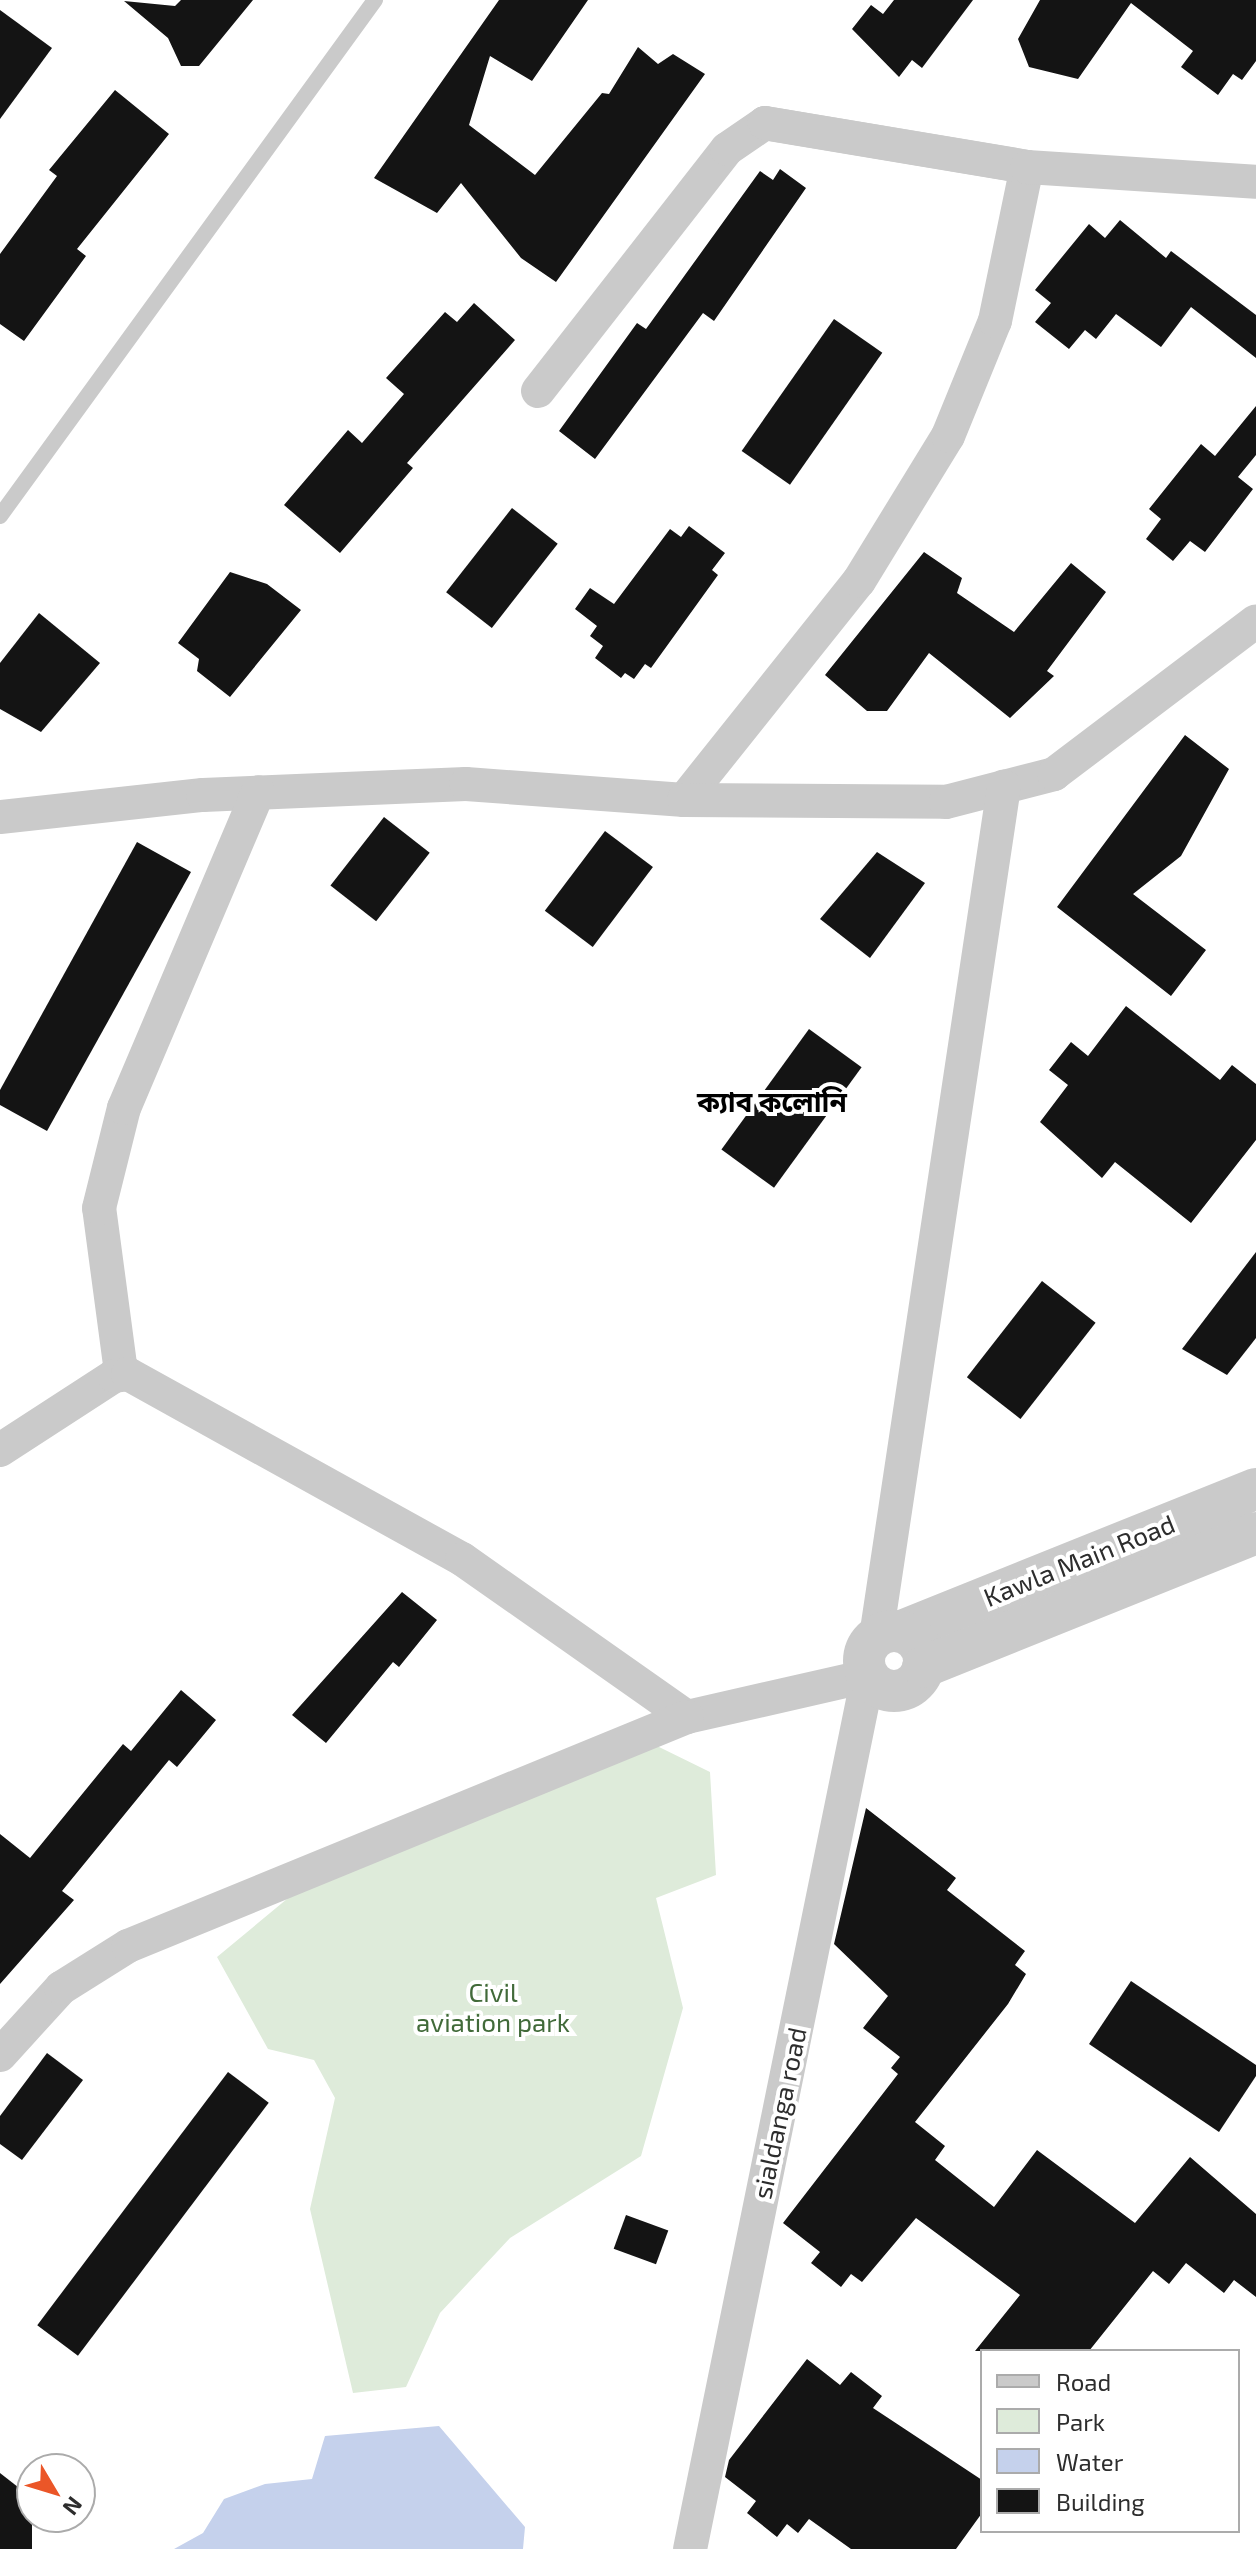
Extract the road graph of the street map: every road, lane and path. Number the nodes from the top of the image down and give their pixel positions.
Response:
1 (375, 0) edge
2 (796, 128) junction
3 (1256, 182) edge
4 (538, 391) dead end
5 (6, 494) edge
6 (0, 516) edge
7 (1256, 621) edge
8 (1004, 787) junction
9 (258, 792) junction
10 (684, 800) junction
11 (0, 817) edge
12 (121, 1372) junction
13 (0, 1450) edge
14 (1256, 1489) edge
15 (1256, 1533) edge
16 (882, 1648) junction
17 (923, 1667) junction
18 (687, 1717) junction
19 (0, 2055) edge
20 (690, 2549) edge

1 - 5 lane
2 - 3 street
2 - 4 street
2 - 10 street
5 - 6 lane
7 - 8 street
8 - 10 street
8 - 16 street, sialdanga road
9 - 10 street
9 - 11 street
9 - 12 street
12 - 13 street
12 - 18 street
14 - 16 street, Kawla Main Road
15 - 17 street, Kawla Main Road
16 - 17 street
16 - 17 street, Kawla Main Road
16 - 18 street
16 - 20 street, sialdanga road
18 - 19 street

